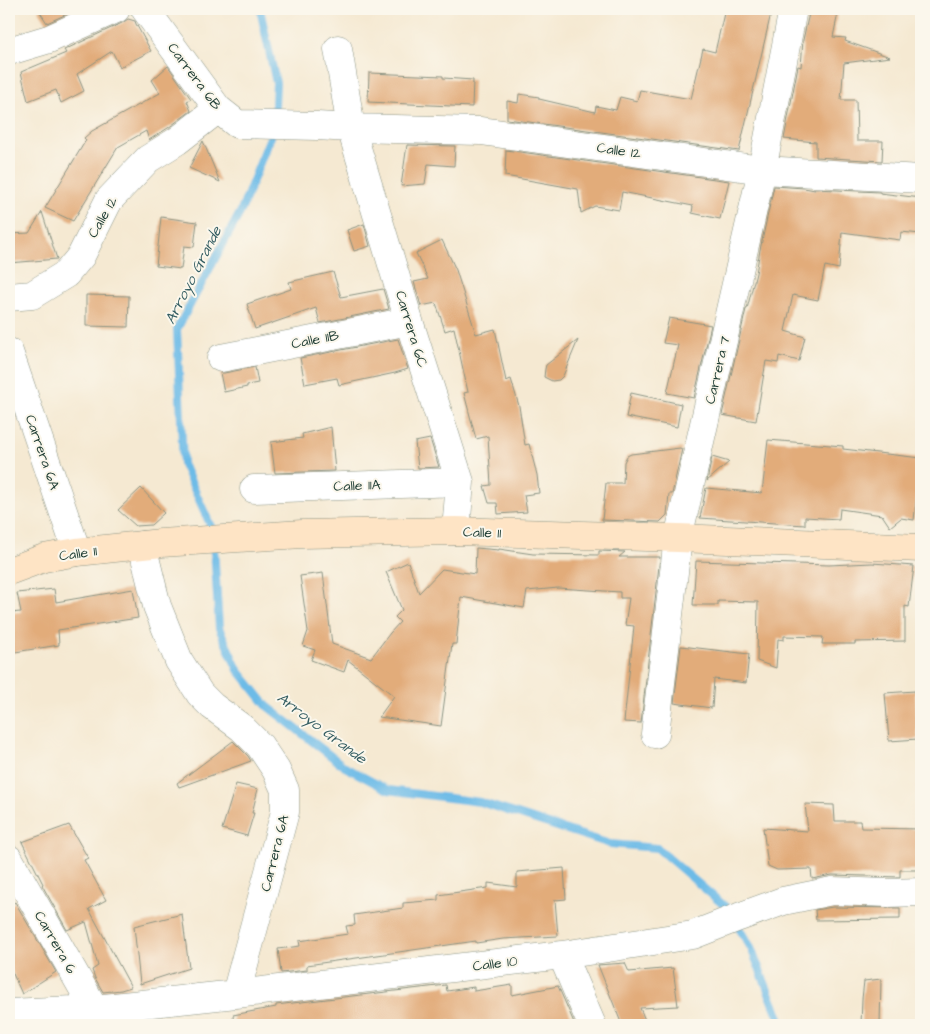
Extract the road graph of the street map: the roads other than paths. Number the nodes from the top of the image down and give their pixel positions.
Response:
1 (116, 9) edge
2 (145, 9) edge
3 (793, 9) edge
4 (338, 49) dead end
5 (9, 51) edge
6 (227, 117) junction
7 (351, 128) junction
8 (762, 170) junction
9 (921, 179) edge
10 (9, 297) edge
11 (409, 320) junction
12 (9, 352) edge
13 (221, 358) dead end
14 (460, 482) junction
15 (254, 489) dead end
16 (456, 531) junction
17 (678, 538) junction
18 (151, 544) junction
19 (9, 548) edge
20 (921, 548) edge
21 (77, 552) junction
22 (44, 558) junction
23 (9, 571) edge
24 (655, 734) dead end
25 (9, 859) edge
26 (921, 892) edge
27 (562, 955) junction
28 (236, 994) junction
29 (9, 1013) edge
30 (99, 1017) edge
31 (68, 1025) edge
32 (592, 1025) edge

1 - 5 street
2 - 6 street, Carrera 6B
3 - 8 street, Carrera 7
4 - 7 street, Carrera 6C
6 - 7 street, Calle 12
6 - 10 street, Calle 12
7 - 8 street, Calle 12
7 - 11 street, Carrera 6C
8 - 9 street, Calle 12
8 - 17 street, Carrera 7
11 - 13 street, Calle 11B
11 - 14 street, Carrera 6C
12 - 21 street, Carrera 6A
14 - 15 street, Calle 11A
14 - 16 street, Carrera 6C
16 - 17 street, Calle 11
16 - 18 street, Calle 11
17 - 20 street, Calle 11
17 - 24 street, Carrera 7
18 - 21 street, Calle 11
18 - 28 street, Carrera 6A
19 - 22 street, Calle 11
21 - 22 street, Calle 11
22 - 23 street, Calle 11
25 - 30 street, Carrera 6
26 - 27 street, Calle 10
27 - 28 street, Calle 10
27 - 32 street
28 - 30 street, Calle 10
29 - 30 street
30 - 31 street, Calle 10

